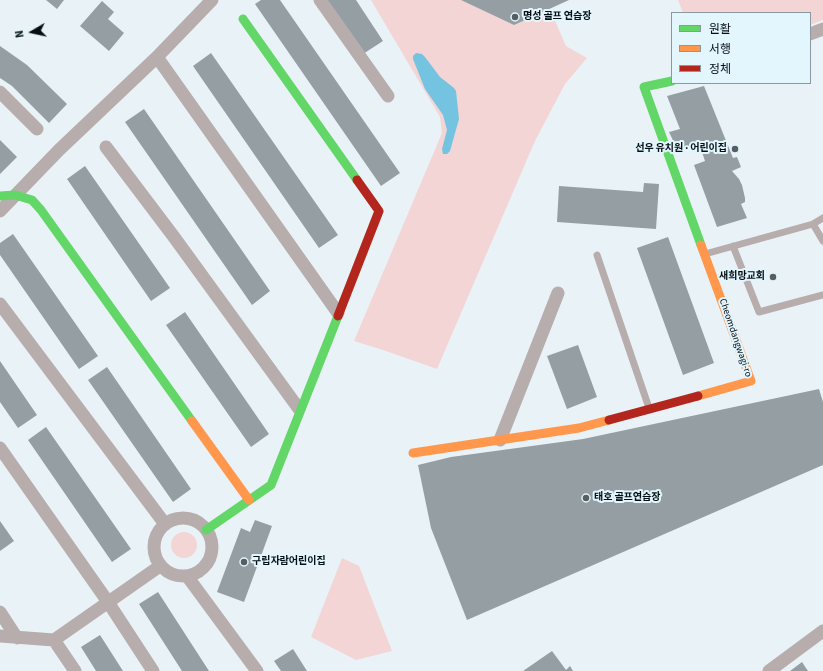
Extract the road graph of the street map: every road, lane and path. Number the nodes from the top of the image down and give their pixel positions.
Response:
1 (212, 0) edge
2 (320, 0) edge
3 (243, 19) dead end
4 (823, 29) edge
5 (811, 34) edge
6 (157, 57) junction
7 (671, 81) edge
8 (0, 92) edge
9 (388, 96) dead end
10 (37, 129) dead end
11 (106, 147) dead end
12 (0, 196) edge
13 (15, 196) junction
14 (0, 211) edge
15 (823, 218) edge
16 (813, 224) junction
17 (823, 241) edge
18 (733, 246) junction
19 (705, 254) junction
20 (597, 255) dead end
21 (558, 293) dead end
22 (823, 295) edge
23 (0, 304) edge
24 (338, 313) junction
25 (649, 408) junction
26 (299, 409) junction
27 (500, 440) junction
28 (0, 448) edge
29 (413, 453) dead end
30 (249, 500) junction
31 (165, 524) junction
32 (206, 530) junction
33 (160, 566) junction
34 (187, 576) junction
35 (108, 602) junction
36 (0, 612) edge
37 (823, 631) edge
38 (0, 636) edge
39 (17, 638) junction
40 (54, 640) junction
41 (75, 671) edge
42 (153, 671) edge
43 (257, 671) edge
44 (769, 671) edge

1 - 6 street
2 - 9 street
3 - 24 street
4 - 5 street
6 - 13 street
6 - 24 street
7 - 19 street, Cheomdangwagi-ro
8 - 10 street
11 - 26 street
12 - 13 street
13 - 14 street
13 - 30 street
15 - 16 lane
16 - 17 lane
16 - 18 lane
18 - 19 lane
18 - 22 lane
19 - 25 street, Cheomdangwagi-ro
20 - 25 lane
21 - 27 street
23 - 31 street
24 - 26 street
25 - 27 street, Cheomdangwagi-ro
26 - 30 street
27 - 29 street, Cheomdangwagi-ro
28 - 35 street
30 - 32 street
31 - 32 street
31 - 33 street
32 - 34 street
33 - 34 street
33 - 35 street
34 - 43 street
35 - 40 street
35 - 42 street
36 - 39 street
37 - 44 street
38 - 39 street
39 - 40 street
40 - 41 street

